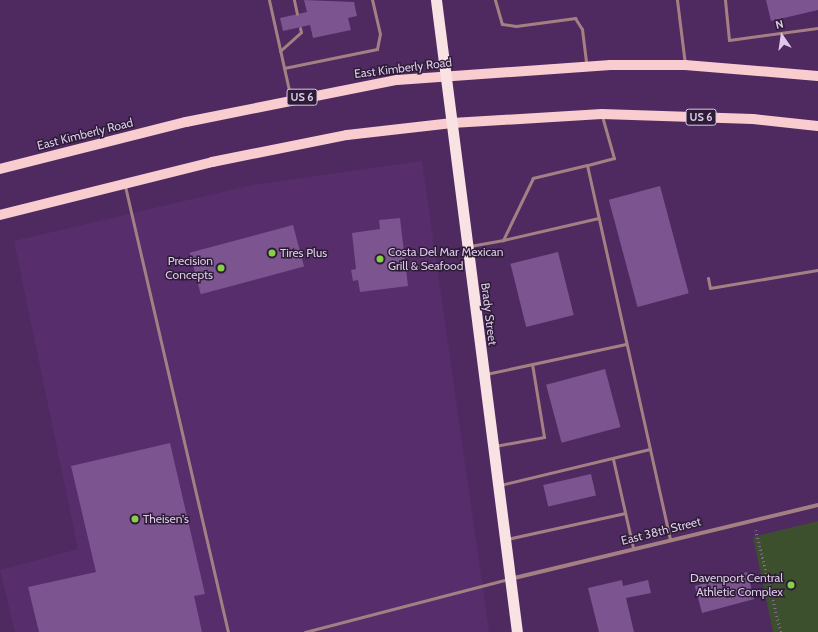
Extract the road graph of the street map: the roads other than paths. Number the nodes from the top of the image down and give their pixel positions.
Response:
1 (269, 0) edge
2 (294, 0) edge
3 (372, 0) edge
4 (436, 0) edge
5 (494, 0) edge
6 (677, 0) edge
7 (725, 0) edge
8 (297, 14) dead end
9 (300, 28) dead end
10 (818, 28) edge
11 (280, 51) junction
12 (685, 65) junction
13 (586, 66) junction
14 (284, 68) junction
15 (446, 75) junction
16 (818, 76) edge
17 (291, 99) junction
18 (602, 114) junction
19 (452, 123) junction
20 (818, 126) edge
21 (587, 165) junction
22 (0, 169) edge
23 (124, 184) junction
24 (0, 216) edge
25 (598, 218) junction
26 (503, 240) junction
27 (467, 247) junction
28 (818, 270) edge
29 (708, 278) dead end
30 (626, 344) junction
31 (532, 364) junction
32 (484, 374) junction
33 (493, 446) junction
34 (650, 449) junction
35 (613, 458) junction
36 (498, 485) junction
37 (818, 505) edge
38 (625, 513) junction
39 (505, 539) junction
40 (670, 539) junction
41 (633, 548) junction
42 (510, 579) junction
43 (228, 632) edge
44 (305, 632) edge
45 (517, 632) edge

1 - 11 lane
2 - 8 lane
3 - 14 lane
4 - 15 highway, Brady Street
5 - 13 lane
6 - 12 lane
7 - 10 lane
9 - 11 lane
11 - 14 lane
12 - 13 main road, East Kimberly Road / US 6
12 - 16 main road, East Kimberly Road / US 6
13 - 15 main road, East Kimberly Road / US 6
14 - 17 lane
15 - 17 main road, East Kimberly Road / US 6
15 - 19 highway, Brady Street
17 - 22 main road, East Kimberly Road / US 6
18 - 19 main road, US 6
18 - 20 main road, US 6
18 - 21 lane
19 - 23 main road, US 6
19 - 27 highway, Brady Street
21 - 25 lane
21 - 26 lane
23 - 24 main road, US 6
23 - 43 lane
25 - 26 lane
25 - 30 lane
26 - 27 lane
27 - 32 highway, Brady Street
28 - 29 lane
30 - 31 lane
30 - 34 lane
31 - 32 lane
31 - 33 lane
32 - 33 highway, Brady Street
33 - 36 highway, Brady Street
34 - 35 lane
34 - 40 lane
35 - 36 lane
35 - 38 lane
36 - 39 highway, Brady Street
37 - 40 street, East 38th Street
38 - 39 lane
38 - 41 lane
39 - 42 highway, Brady Street
40 - 41 street, East 38th Street
41 - 42 street, East 38th Street
42 - 44 lane
42 - 45 highway, Brady Street

